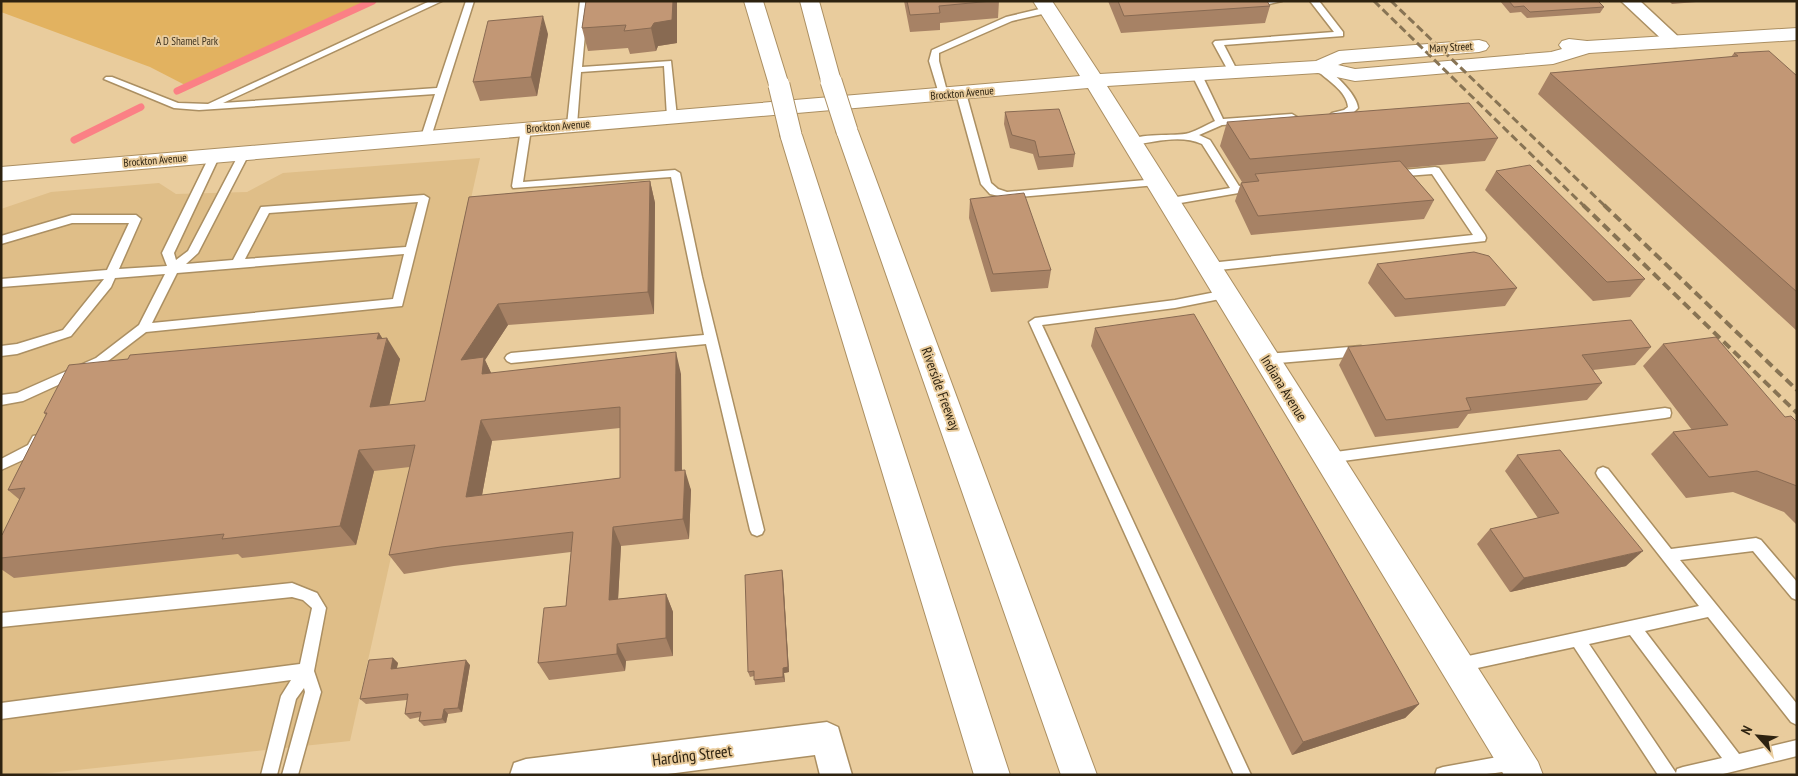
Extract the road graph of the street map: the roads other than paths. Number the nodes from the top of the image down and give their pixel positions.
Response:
1 (438, 1) edge
2 (470, 1) edge
3 (584, 1) edge
4 (753, 1) edge
5 (809, 1) edge
6 (1278, 1) edge
7 (1314, 1) edge
8 (1629, 1) edge
9 (1260, 3) edge
10 (1045, 6) edge
11 (1797, 34) edge
12 (1675, 42) junction
13 (1318, 67) junction
14 (577, 70) junction
15 (1233, 72) junction
16 (1197, 75) junction
17 (109, 79) dead end
18 (1105, 80) junction
19 (441, 91) junction
20 (952, 94) junction
21 (206, 107) junction
22 (1329, 115) edge
23 (672, 117) junction
24 (1299, 117) edge
25 (1220, 122) junction
26 (572, 125) junction
27 (526, 129) junction
28 (1190, 136) junction
29 (426, 137) junction
30 (1132, 142) junction
31 (245, 152) junction
32 (215, 155) junction
33 (1377, 175) edge
34 (5, 176) edge
35 (1272, 186) edge
36 (1236, 189) junction
37 (1163, 192) junction
38 (1, 240) edge
39 (412, 250) junction
40 (237, 264) junction
41 (1210, 267) junction
42 (174, 268) junction
43 (112, 273) junction
44 (1, 283) edge
45 (1226, 294) junction
46 (143, 328) junction
47 (711, 339) junction
48 (1371, 350) edge
49 (1, 351) edge
50 (511, 358) dead end
51 (1266, 358) junction
52 (68, 376) junction
53 (62, 392) edge
54 (1, 400) edge
55 (1665, 413) dead end
56 (40, 436) edge
57 (1328, 458) junction
58 (1, 465) edge
59 (1603, 473) dead end
60 (757, 530) dead end
61 (1670, 555) junction
62 (1797, 593) edge
63 (1711, 610) junction
64 (1, 620) edge
65 (1634, 628) junction
66 (1576, 639) junction
67 (1457, 665) junction
68 (306, 671) junction
69 (1, 711) edge
70 (1797, 716) edge
71 (1797, 748) edge
72 (1735, 762) junction
73 (1521, 768) edge
74 (269, 775) edge
75 (290, 775) edge
76 (526, 775) edge
77 (836, 775) edge
78 (992, 775) edge
79 (1079, 775) edge
80 (1243, 775) edge
81 (1443, 775) edge
82 (1668, 775) edge
83 (1683, 775) edge

1 - 21 lane
2 - 19 lane
3 - 14 lane
4 - 78 main road, bridge
5 - 79 main road, Riverside Freeway, bridge
6 - 9 lane
7 - 15 lane
8 - 12 street
10 - 18 main road, Indiana Avenue
10 - 20 lane
11 - 12 main road, Mary Street
12 - 13 main road, Mary Street
13 - 15 main road, Mary Street
13 - 22 lane
14 - 23 lane
14 - 26 lane
15 - 16 main road, Mary Street
16 - 18 main road, Mary Street
16 - 25 lane
17 - 21 lane
18 - 20 main road, Brockton Avenue
18 - 30 main road, Indiana Avenue
19 - 21 lane
19 - 29 lane
20 - 23 main road, Brockton Avenue
20 - 37 lane
23 - 26 main road, Brockton Avenue
24 - 25 lane
25 - 28 lane
26 - 27 main road, Brockton Avenue
27 - 29 main road, Brockton Avenue
27 - 47 lane
28 - 30 lane
28 - 36 lane
29 - 31 main road, Brockton Avenue
30 - 37 main road, Indiana Avenue
31 - 32 main road, Brockton Avenue
31 - 42 lane
32 - 34 main road, Brockton Avenue
32 - 42 lane
33 - 41 lane
35 - 36 lane
36 - 37 lane
37 - 41 main road, Indiana Avenue
38 - 43 lane
39 - 40 lane
39 - 40 lane
39 - 46 lane
40 - 42 lane
41 - 45 main road, Indiana Avenue
42 - 43 lane
42 - 46 lane
43 - 44 lane
43 - 49 lane
45 - 51 main road, Indiana Avenue
45 - 80 lane
46 - 52 lane
47 - 50 lane
47 - 60 lane
48 - 51 lane
51 - 57 main road, Indiana Avenue
52 - 53 lane
52 - 54 lane
55 - 57 lane
56 - 58 lane
57 - 67 main road, Indiana Avenue
59 - 61 lane
61 - 62 lane
61 - 63 lane
63 - 65 lane
63 - 70 lane
64 - 68 lane
65 - 66 lane
65 - 72 lane
66 - 67 lane
66 - 82 lane
67 - 73 main road, Indiana Avenue
68 - 69 lane
68 - 74 lane
68 - 75 lane
71 - 72 lane
72 - 83 lane
73 - 81 lane
76 - 77 street, Harding Street

